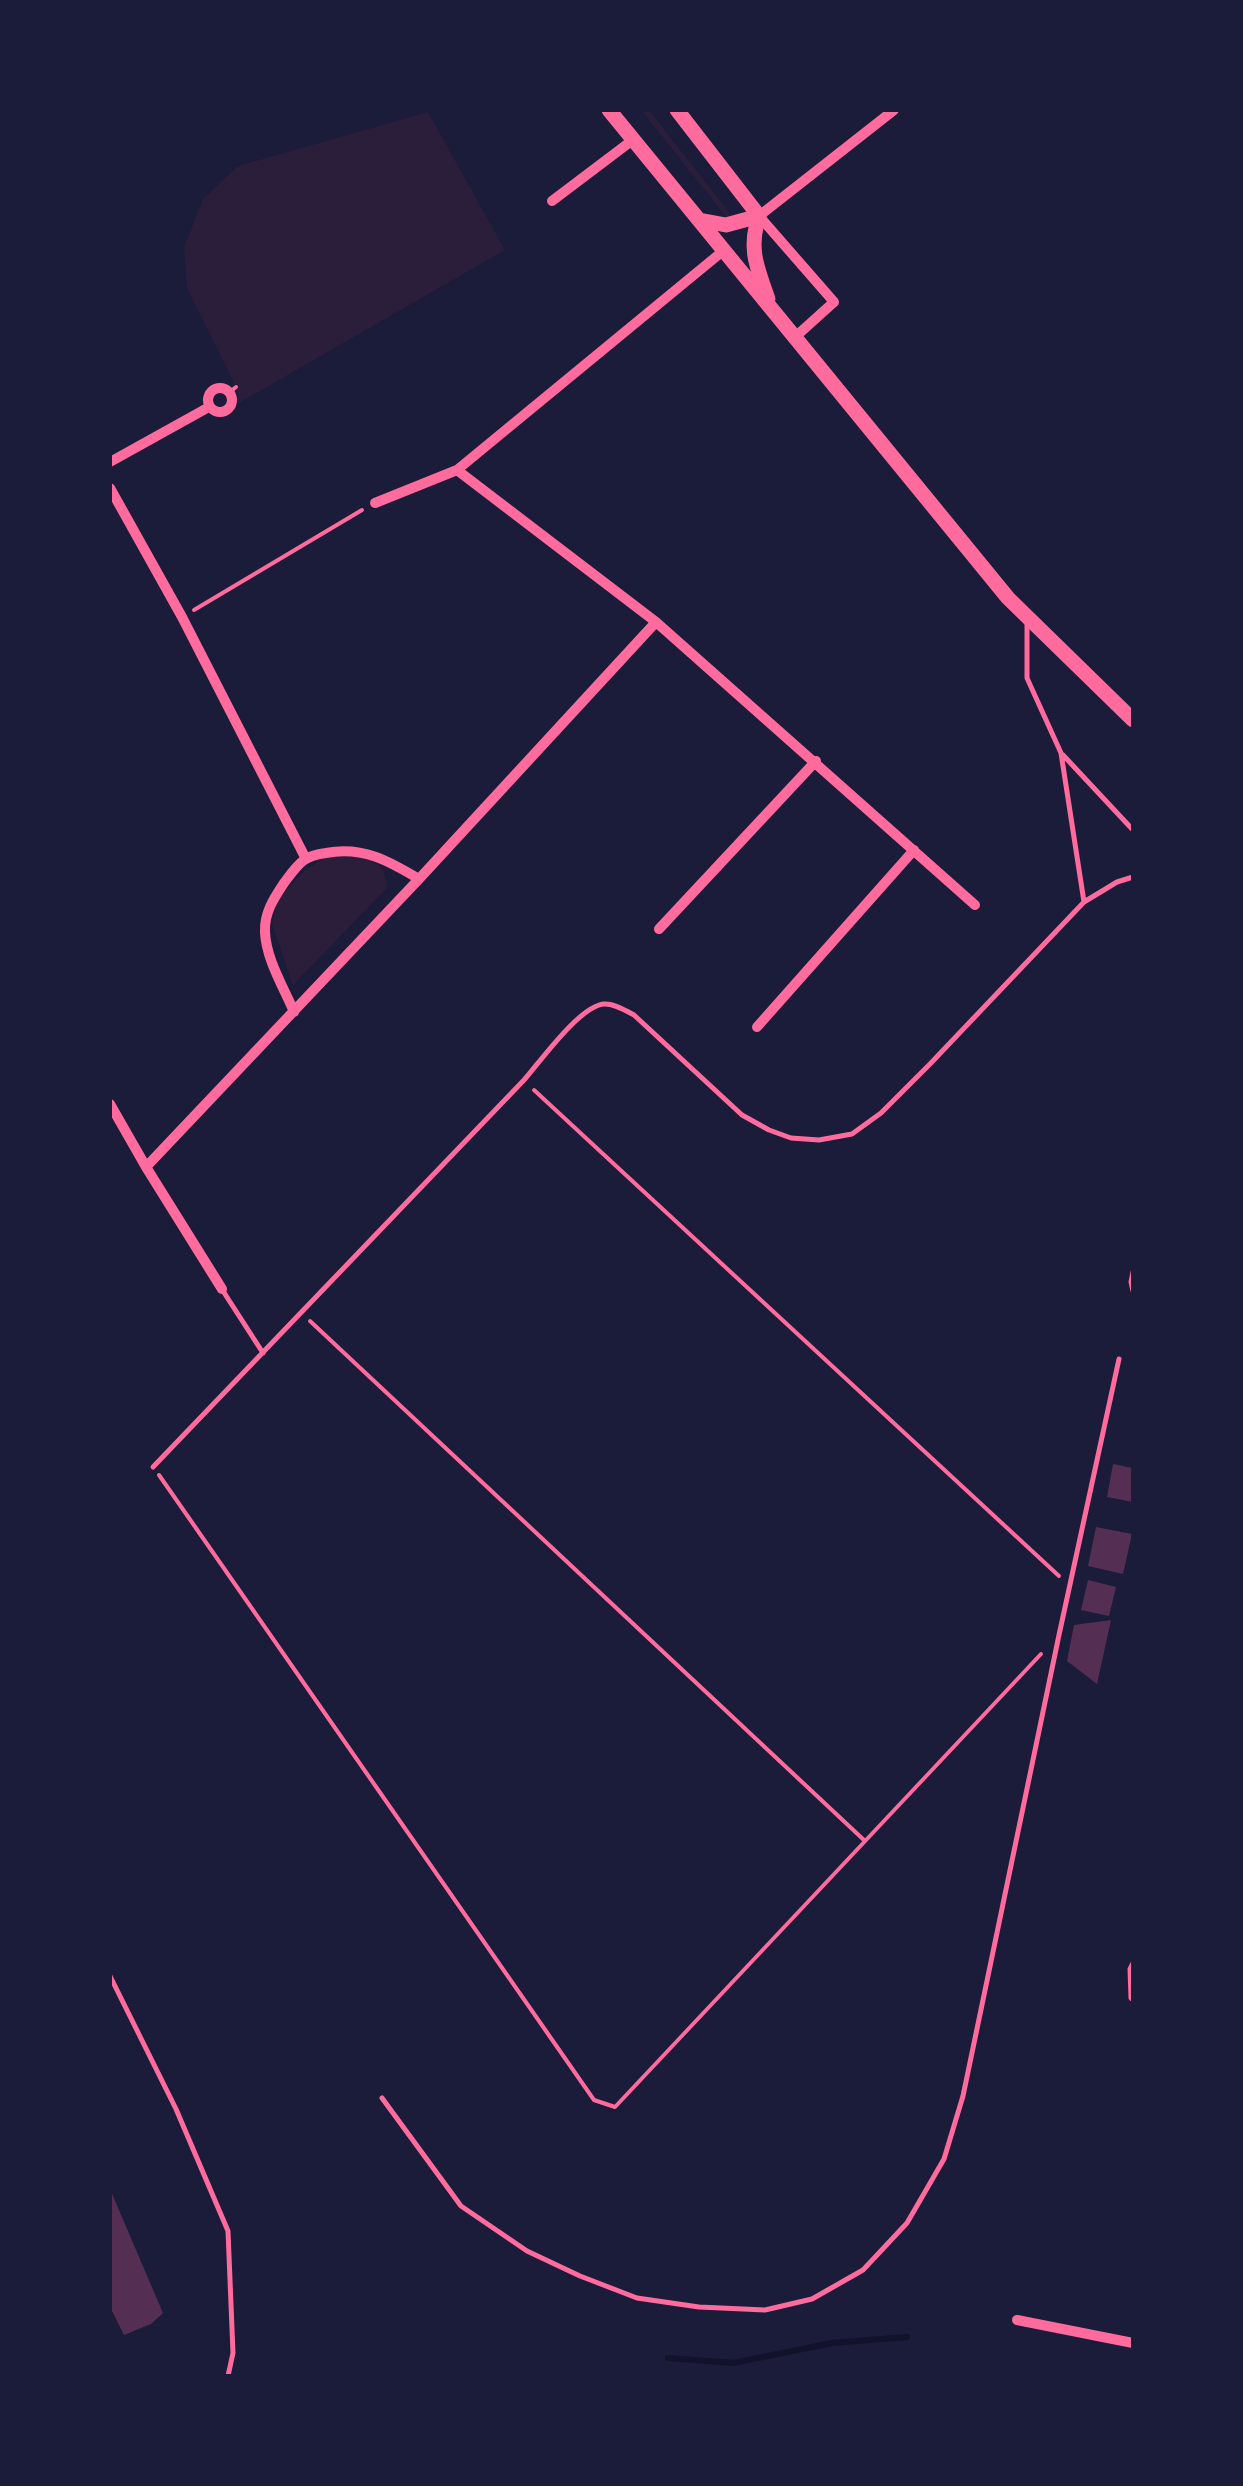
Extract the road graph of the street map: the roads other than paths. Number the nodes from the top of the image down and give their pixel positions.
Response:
1 (610, 110) edge
2 (679, 110) edge
3 (894, 110) edge
4 (634, 139) junction
5 (552, 201) dead end
6 (758, 216) junction
7 (699, 220) junction
8 (724, 251) junction
9 (771, 308) junction
10 (794, 338) junction
11 (209, 407) junction
12 (110, 462) edge
13 (457, 470) junction
14 (110, 488) edge
15 (375, 503) road end
16 (1028, 617) junction
17 (656, 622) junction
18 (1133, 720) edge
19 (1060, 753) junction
20 (816, 761) junction
21 (1133, 830) edge
22 (914, 850) junction
23 (306, 859) junction
24 (1133, 877) edge
25 (419, 879) junction
26 (1084, 902) junction
27 (975, 905) dead end
28 (659, 928) dead end
29 (294, 1012) junction
30 (757, 1027) dead end
31 (110, 1104) edge
32 (146, 1167) junction
33 (1133, 1272) edge
34 (222, 1289) joint
35 (1133, 1291) edge
36 (263, 1353) junction
37 (1119, 1359) dead end
38 (154, 1467) road end
39 (1133, 1963) edge
40 (110, 1976) edge
41 (1133, 2000) edge
42 (382, 2098) dead end
43 (1018, 2320) dead end
44 (1133, 2343) edge
45 (228, 2376) edge

1 - 4 main road
2 - 6 main road
3 - 6 street
4 - 5 street
4 - 7 main road
6 - 7 main road
6 - 9 main road
6 - 10 street
7 - 8 main road
8 - 9 main road
8 - 13 street
9 - 10 main road
10 - 16 main road
11 - 11 street
11 - 12 street
13 - 15 street
13 - 17 street
14 - 23 street
16 - 18 main road
16 - 19 lane
17 - 20 street
17 - 25 street
19 - 21 lane
19 - 26 lane
20 - 22 street
20 - 28 street
22 - 27 street
22 - 30 street
23 - 25 street
23 - 29 street
24 - 26 lane
25 - 29 street
26 - 36 lane
29 - 32 street
31 - 32 street
32 - 34 street
33 - 35 lane
34 - 36 lane
36 - 38 lane
37 - 42 lane
39 - 41 lane
40 - 45 lane
43 - 44 street

